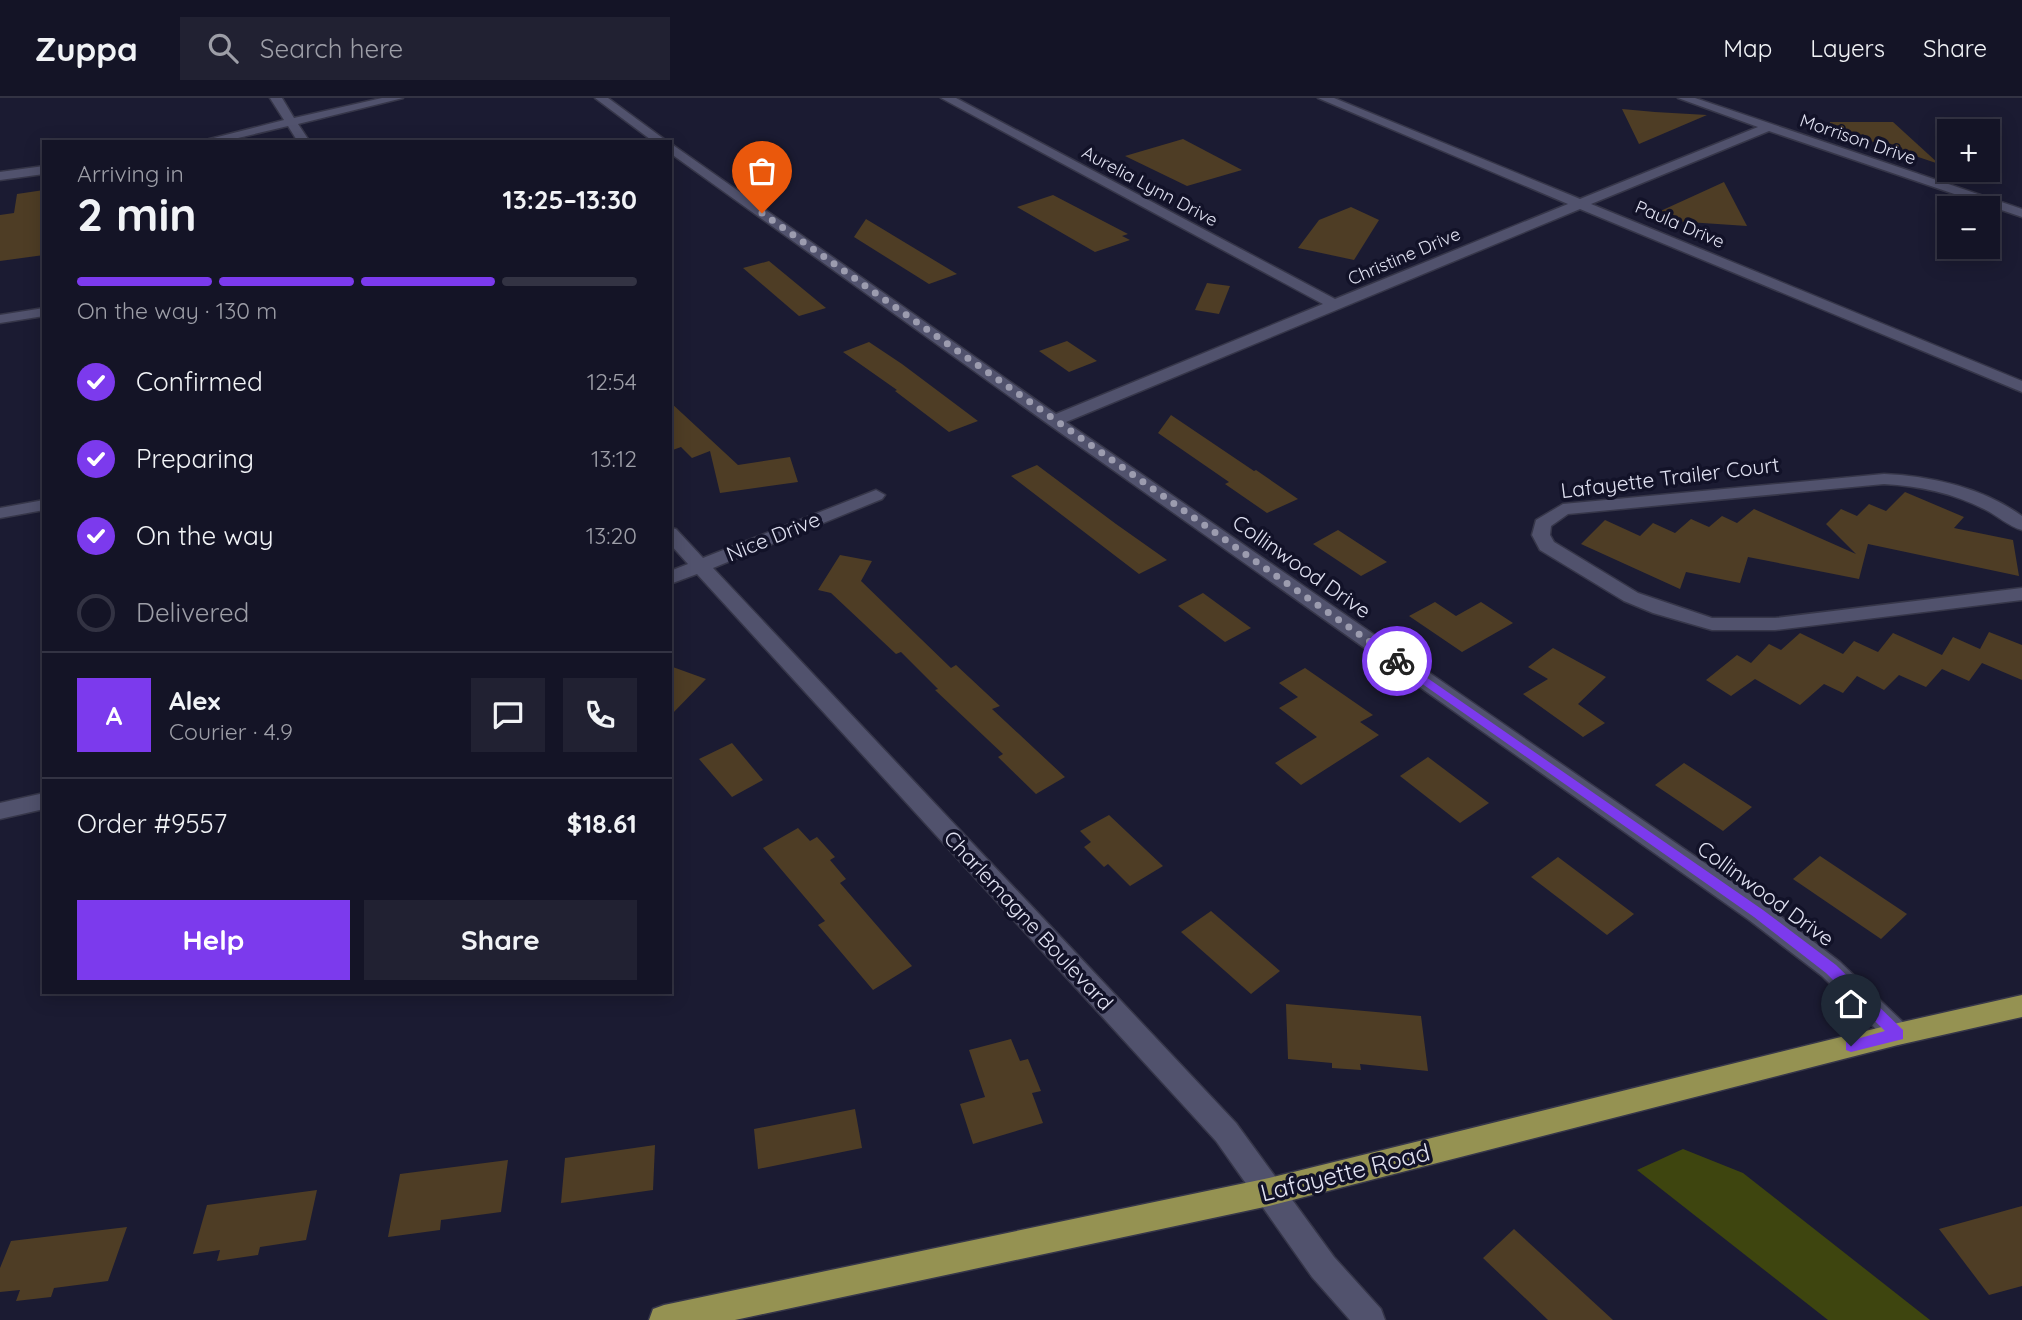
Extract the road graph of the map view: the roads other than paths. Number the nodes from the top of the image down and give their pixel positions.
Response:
1 (276, 98) edge
2 (397, 98) edge
3 (601, 98) edge
4 (947, 98) edge
5 (1324, 98) edge
6 (1684, 98) edge
7 (289, 122) junction
8 (1769, 127) junction
9 (212, 140) edge
10 (302, 140) edge
11 (659, 140) edge
12 (672, 148) edge
13 (42, 170) edge
14 (0, 176) edge
15 (1579, 203) junction
16 (2022, 213) edge
17 (1337, 306) junction
18 (42, 312) edge
19 (0, 319) edge
20 (2022, 387) edge
21 (1054, 421) junction
22 (876, 495) dead end
23 (42, 505) edge
24 (0, 513) edge
25 (2022, 525) edge
26 (672, 535) edge
27 (700, 566) junction
28 (672, 577) edge
29 (2022, 594) edge
30 (42, 801) edge
31 (0, 811) edge
32 (2022, 1006) edge
33 (1898, 1034) junction
34 (1269, 1192) junction
35 (664, 1320) edge
36 (1370, 1320) edge

1 - 7 street
2 - 7 street
3 - 11 street
4 - 17 street, Aurelia Lynn Drive
5 - 15 street, Paula Drive
6 - 8 street, Morrison Drive
7 - 9 street
7 - 10 street
8 - 15 street, Christine Drive
8 - 16 street, Morrison Drive
12 - 21 street, Collinwood Drive
13 - 14 street
15 - 17 street, Christine Drive
15 - 20 street, Paula Drive
17 - 21 street, Christine Drive
18 - 19 street
21 - 33 street, Collinwood Drive
22 - 27 street, Nice Drive
23 - 24 street
25 - 29 street, Lafayette Trailer Court
26 - 27 street, Charlemagne Boulevard
27 - 28 street, Nice Drive
27 - 34 street, Charlemagne Boulevard
30 - 31 street
32 - 33 main road, Lafayette Road
33 - 34 main road, Lafayette Road
34 - 35 main road, Lafayette Road
34 - 36 street, Charlemagne Boulevard

